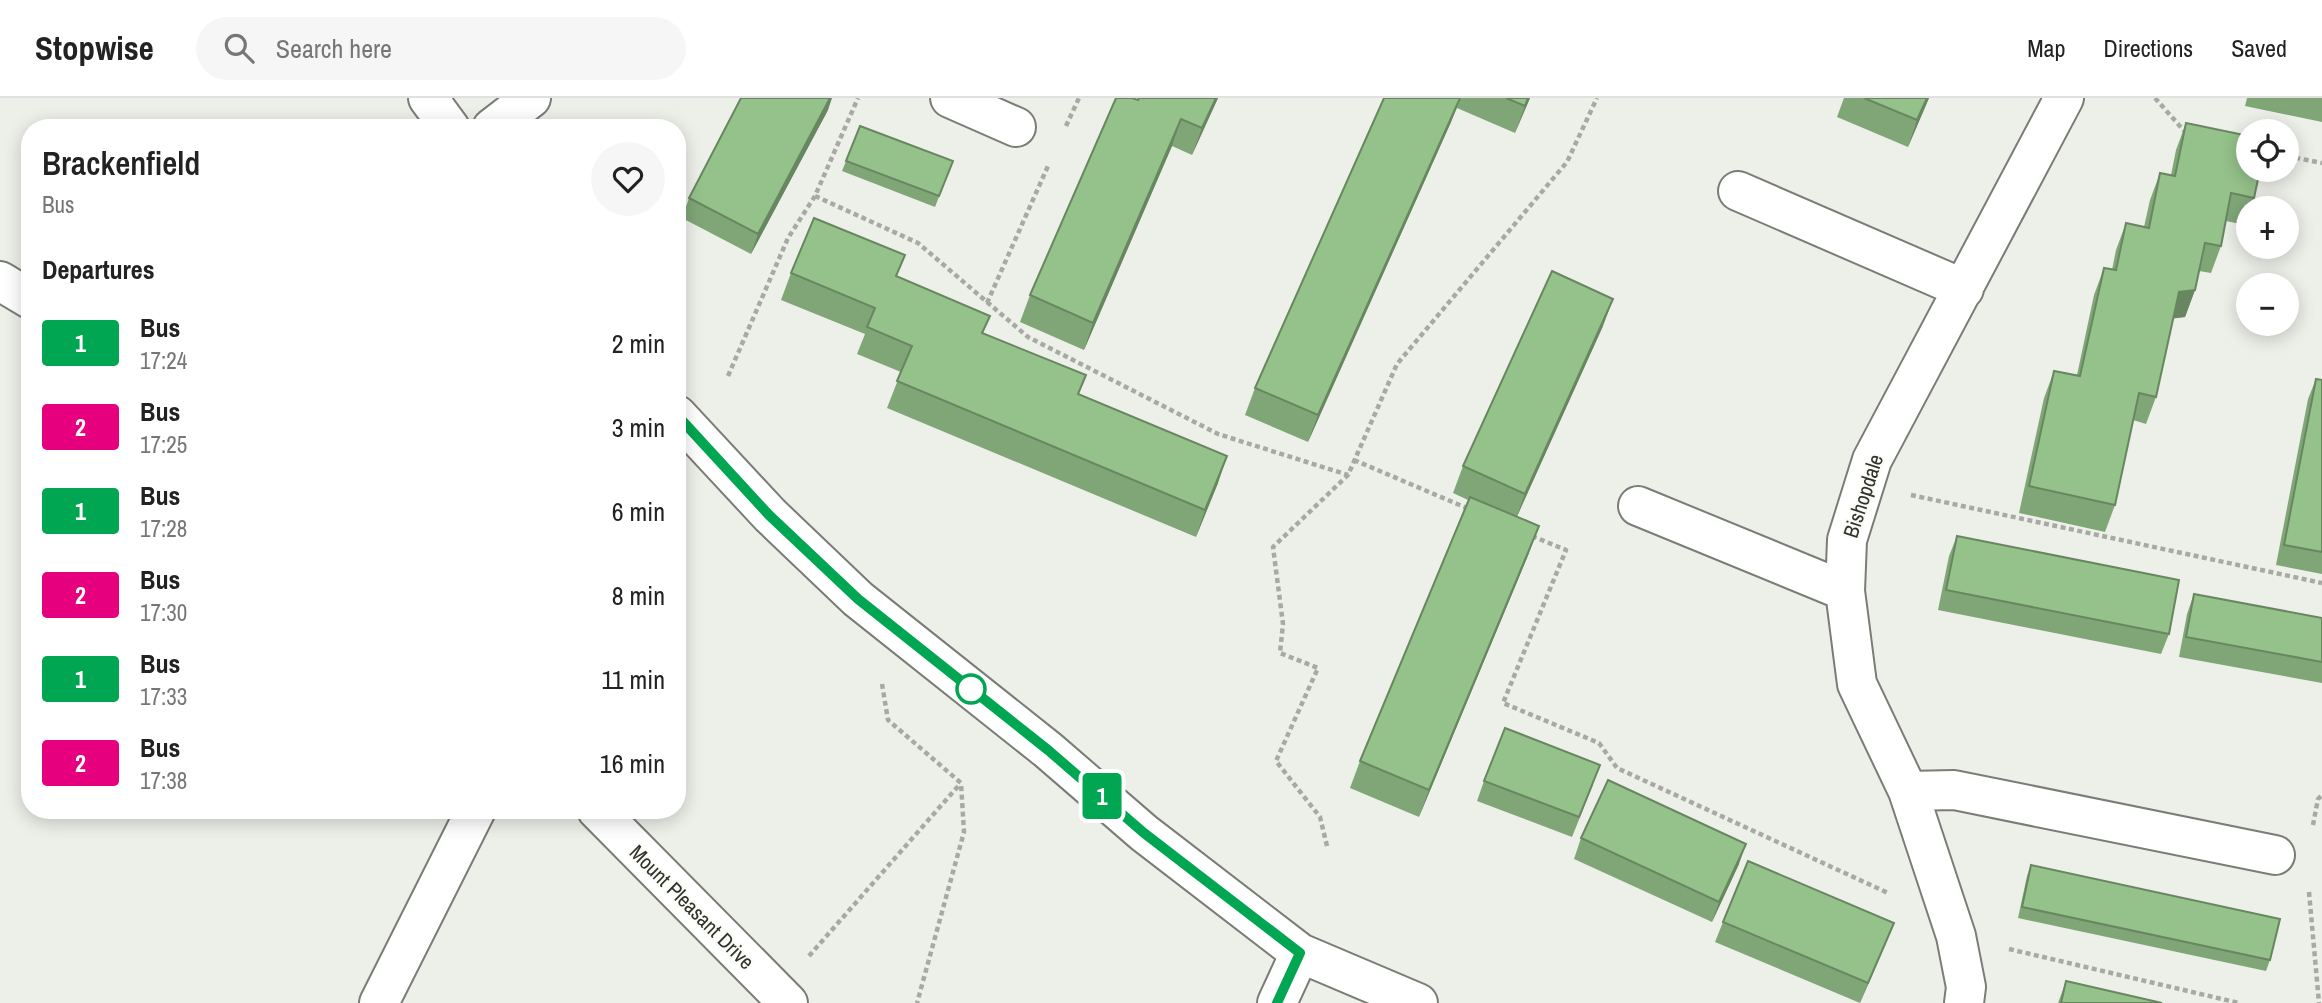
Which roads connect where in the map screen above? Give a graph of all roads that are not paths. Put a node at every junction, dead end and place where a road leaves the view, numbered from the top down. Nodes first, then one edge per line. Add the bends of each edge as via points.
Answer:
1 (428, 98) edge
2 (531, 98) edge
3 (950, 98) edge
4 (2064, 98) edge
5 (443, 119) edge
6 (504, 119) edge
7 (1016, 127) dead end
8 (1738, 191) dead end
9 (0, 281) edge
10 (1964, 289) junction
11 (21, 294) edge
12 (686, 425) edge
13 (1638, 506) dead end
14 (1844, 591) junction
15 (1908, 791) junction
16 (471, 819) edge
17 (606, 819) edge
18 (2275, 856) dead end
19 (1300, 953) junction
20 (783, 998) edge
21 (379, 1003) edge
22 (1277, 1003) edge
23 (1418, 1003) edge
24 (1964, 1003) edge

1 - 5 street
2 - 6 street
3 - 7 street
4 - 10 street, Bishopdale
8 - 10 street
9 - 11 street
10 - 14 street, Bishopdale via 1872,460 1847,540
12 - 19 street via 769,515 858,599 1144,833
13 - 14 street
14 - 15 street, Bishopdale via 1857,684
15 - 18 street via 1954,790
15 - 24 street, Bishopdale via 1956,936 1966,987
16 - 21 street
17 - 20 street, Mount Pleasant Drive
19 - 22 street
19 - 23 street

